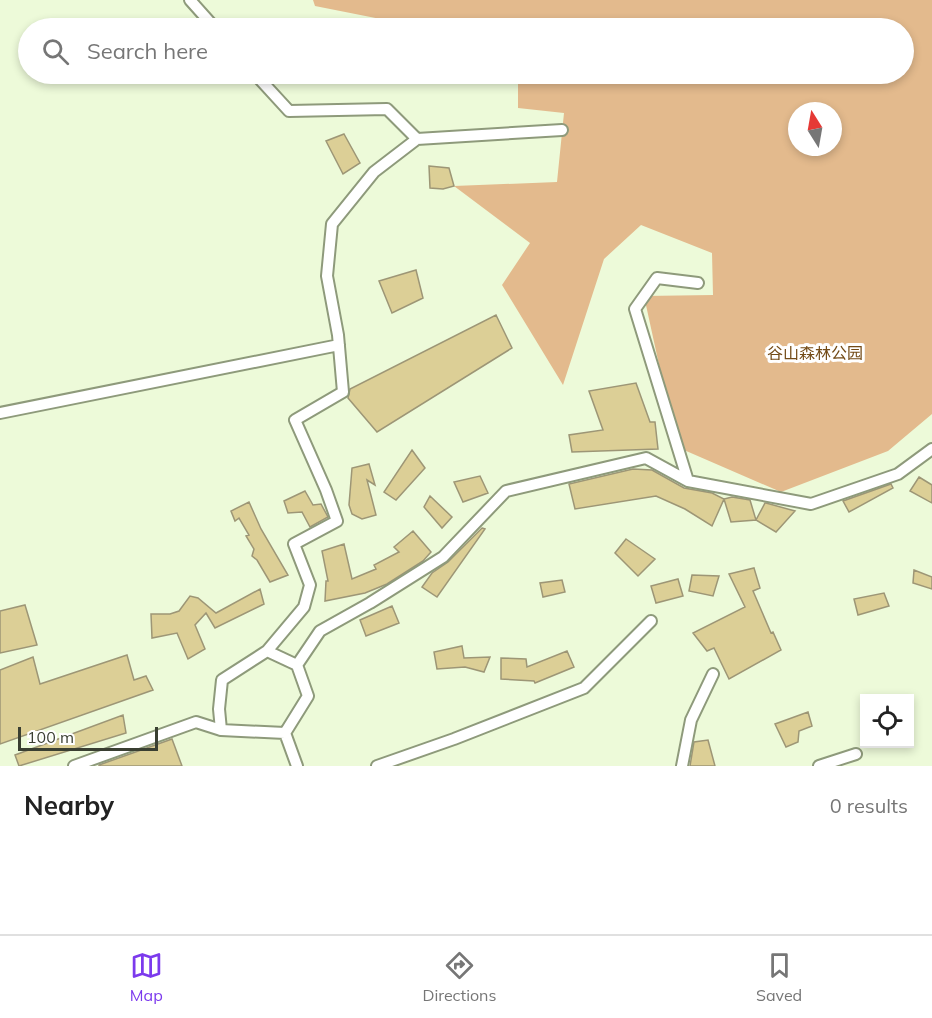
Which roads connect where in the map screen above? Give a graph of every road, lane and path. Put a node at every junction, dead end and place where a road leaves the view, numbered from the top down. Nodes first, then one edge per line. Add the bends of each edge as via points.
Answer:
1 (190, 0) edge
2 (206, 18) edge
3 (264, 84) edge
4 (562, 130) dead end
5 (417, 139) junction
6 (698, 283) dead end
7 (339, 345) junction
8 (0, 413) edge
9 (932, 448) edge
10 (688, 481) junction
11 (651, 621) dead end
12 (267, 651) junction
13 (297, 665) junction
14 (714, 674) dead end
15 (221, 730) junction
16 (285, 733) junction
17 (856, 754) dead end
18 (74, 766) edge
19 (297, 766) edge
20 (377, 766) edge
21 (682, 766) edge
22 (819, 766) edge

1 - 2 street
3 - 5 street via 289,111 387,109
4 - 5 street
5 - 7 street via 374,172 332,224 327,276
6 - 10 street via 657,278 635,309
7 - 8 street
7 - 12 street via 343,392 295,420 337,521 294,544 310,585 304,607
9 - 10 street via 898,474 811,504
10 - 13 street via 646,458 506,491 443,557 320,631
11 - 20 street via 584,688
12 - 13 street
12 - 15 street via 222,680
13 - 16 street via 308,696
14 - 21 street via 692,720
15 - 16 street
15 - 18 street via 196,722
16 - 19 street
17 - 22 street

